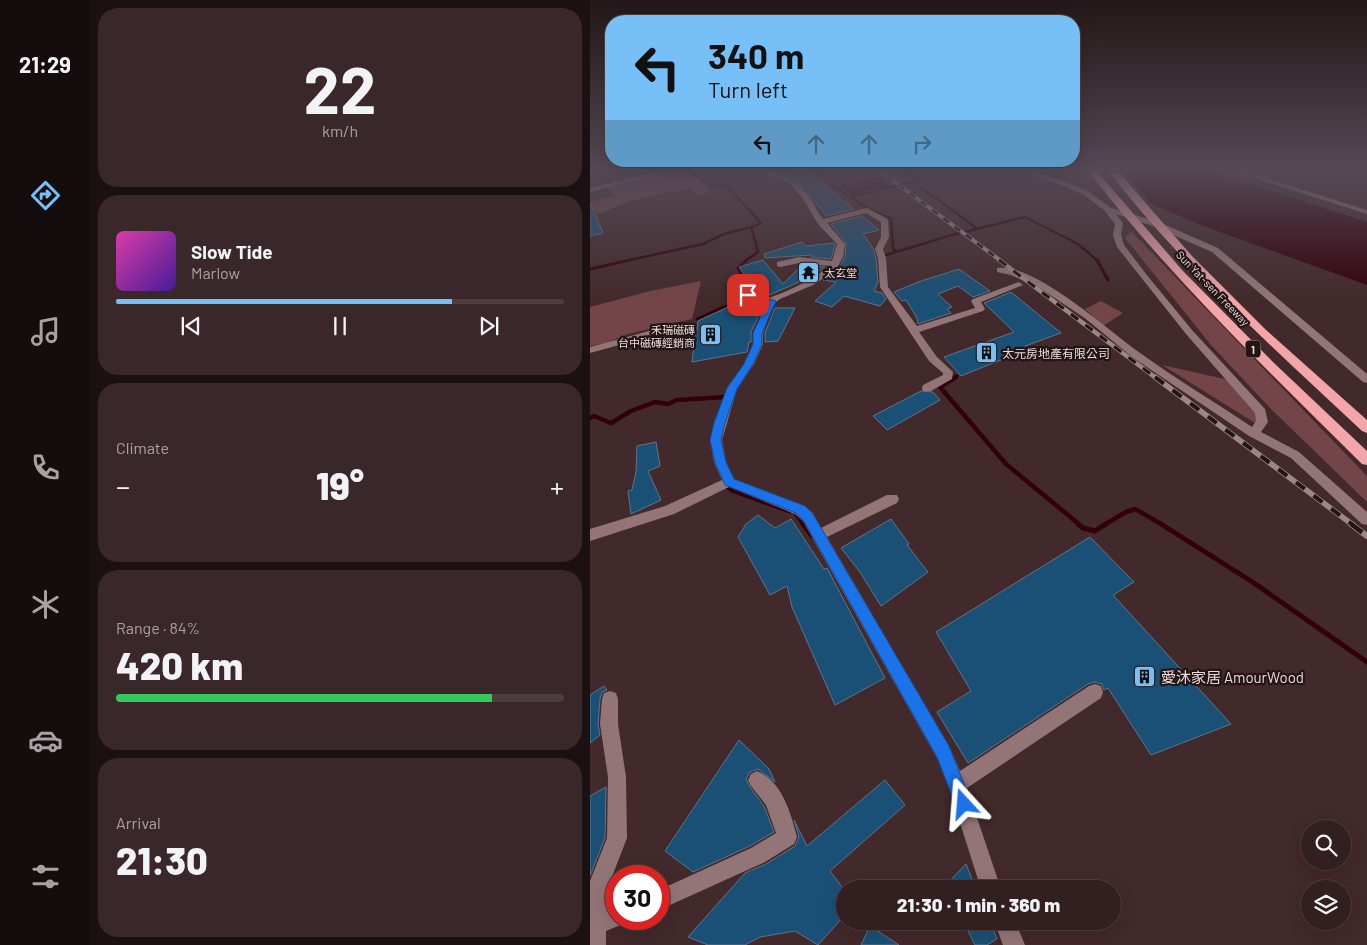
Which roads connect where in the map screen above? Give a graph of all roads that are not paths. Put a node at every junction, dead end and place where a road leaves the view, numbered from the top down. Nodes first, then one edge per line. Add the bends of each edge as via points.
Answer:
1 (815, 212) edge
2 (859, 212) edge
3 (871, 212) edge
4 (1110, 212) edge
5 (1116, 212) edge
6 (1127, 212) edge
7 (1150, 212) edge
8 (821, 222) junction
9 (780, 264) dead end
10 (835, 264) junction
11 (1000, 270) dead end
12 (1019, 285) dead end
13 (731, 296) dead end
14 (772, 301) junction
15 (671, 328) dead end
16 (913, 331) junction
17 (590, 350) edge
18 (1367, 380) edge
19 (927, 388) dead end
20 (1367, 428) edge
21 (1253, 433) junction
22 (1367, 460) edge
23 (730, 482) junction
24 (892, 500) dead end
25 (1367, 520) edge
26 (590, 535) edge
27 (819, 535) junction
28 (1094, 692) dead end
29 (610, 699) dead end
30 (758, 780) dead end
31 (957, 784) junction
32 (607, 865) edge
33 (605, 869) edge
34 (987, 880) edge
35 (670, 895) edge
36 (605, 913) edge
37 (605, 924) edge
38 (1008, 930) edge
39 (595, 945) edge
40 (1014, 945) edge

1 - 8 street
2 - 8 street
3 - 16 street via 884,219 886,224 886,237 880,244 884,287
4 - 21 street via 1119,223 1117,235 1120,245 1143,276 1261,412 1262,422
5 - 18 street via 1156,224 1215,250
6 - 22 highway, Sun Yat-sen Freeway / 1 via 1180,273
7 - 20 highway, Sun Yat-sen Freeway / 1 via 1188,258 1261,331
8 - 10 street via 841,244
9 - 10 street via 798,260
10 - 14 street via 826,274
11 - 21 street via 1043,286 1136,355
12 - 16 street via 976,301 980,308
13 - 14 street via 748,295
14 - 23 street via 749,364 732,388 716,440 720,462
15 - 17 street
16 - 19 street via 933,359 948,372 948,377
21 - 25 street via 1295,455
23 - 26 street via 669,510
23 - 27 street via 800,510
24 - 27 street
27 - 31 street via 943,752
28 - 31 street
29 - 32 street via 609,724 617,777 617,838
30 - 35 street via 768,789 783,818 787,837 758,856
31 - 34 street
33 - 36 street via 598,887
37 - 39 street
38 - 40 street

